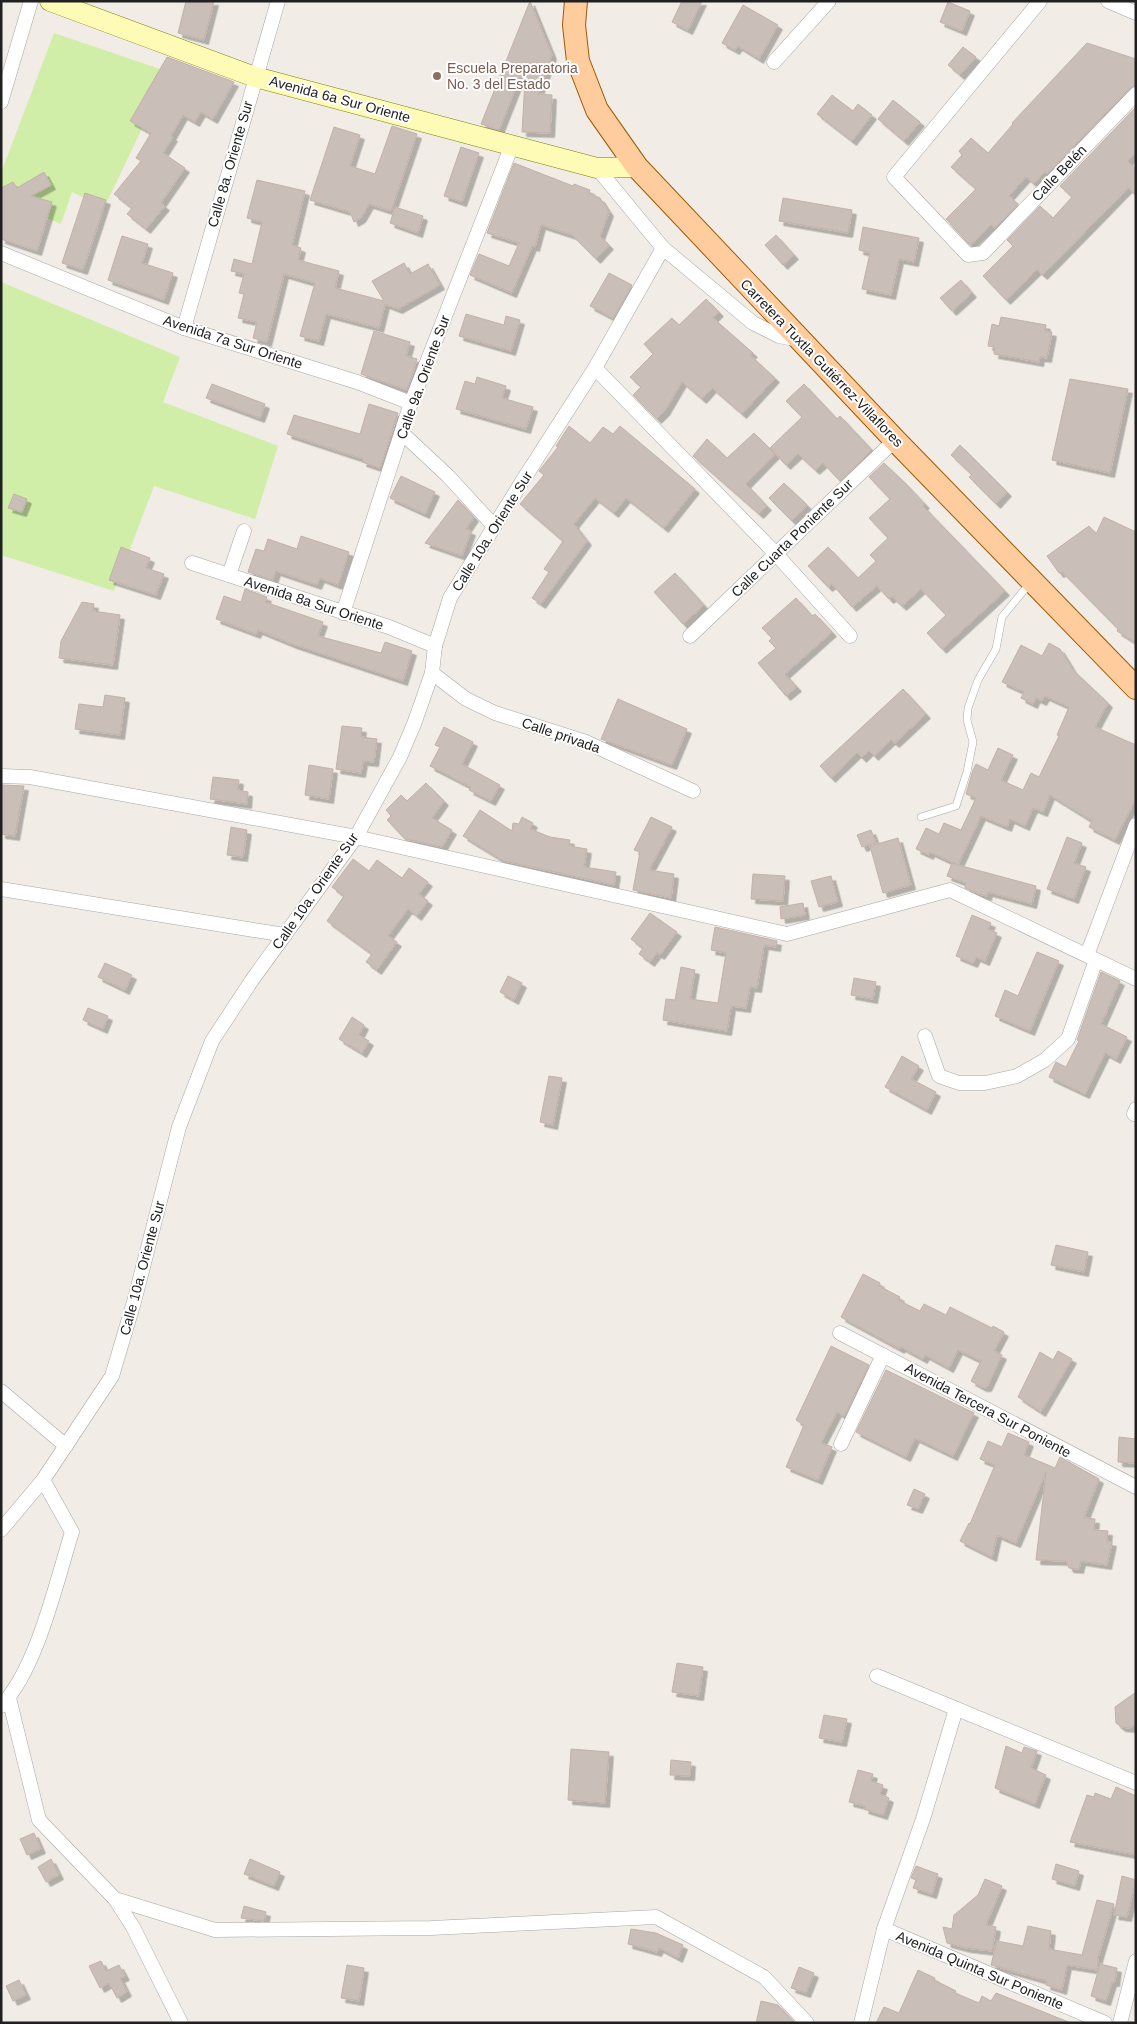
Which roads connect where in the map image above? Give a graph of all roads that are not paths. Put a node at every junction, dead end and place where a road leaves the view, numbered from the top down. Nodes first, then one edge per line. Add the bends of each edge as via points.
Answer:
1 (31, 1) edge
2 (50, 1) edge
3 (278, 1) edge
4 (576, 1) edge
5 (829, 1) edge
6 (1040, 1) edge
7 (1108, 1) edge
8 (1136, 12) edge
9 (774, 62) dead end
10 (255, 77) junction
11 (1136, 94) edge
12 (1, 102) edge
13 (512, 145) junction
14 (637, 167) junction
15 (597, 168) junction
16 (663, 248) junction
17 (1, 253) edge
18 (184, 328) junction
19 (801, 340) junction
20 (595, 368) junction
21 (411, 403) junction
22 (402, 432) junction
23 (895, 440) junction
24 (494, 526) junction
25 (244, 531) dead end
26 (776, 554) junction
27 (192, 563) dead end
28 (229, 575) junction
29 (1032, 580) junction
30 (343, 612) junction
31 (690, 636) dead end
32 (850, 636) dead end
33 (435, 646) junction
34 (432, 673) junction
35 (1136, 688) edge
36 (1, 776) edge
37 (693, 791) dead end
38 (921, 817) dead end
39 (1136, 824) edge
40 (356, 837) junction
41 (1, 889) edge
42 (285, 935) junction
43 (1091, 957) junction
44 (1136, 979) edge
45 (925, 1036) dead end
46 (840, 1333) dead end
47 (883, 1355) junction
48 (1, 1390) edge
49 (841, 1444) dead end
50 (66, 1446) junction
51 (43, 1480) junction
52 (1136, 1487) edge
53 (1, 1530) edge
54 (877, 1676) dead end
55 (5, 1702) edge
56 (956, 1709) junction
57 (1136, 1783) edge
58 (115, 1899) junction
59 (884, 1929) junction
60 (1136, 1961) edge
61 (181, 2023) edge
62 (807, 2023) edge
63 (861, 2023) edge
64 (1105, 2023) edge
65 (1120, 2023) edge

1 - 12 street
2 - 10 street, Avenida 6a Sur Oriente
3 - 10 street, Calle 8a. Oriente Sur
4 - 14 main road, Carretera Tuxtla Gutiérrez-Villaflores via 574,26 578,61 596,110
5 - 9 street
6 - 11 street, Calle Belén via 894,177 968,255 983,253
7 - 8 street
10 - 13 street, Avenida 6a Sur Oriente
10 - 18 street, Calle 8a. Oriente Sur
13 - 15 street, Avenida 6a Sur Oriente
13 - 21 street, Calle 9a. Oriente Sur
14 - 15 street, Avenida 6a Sur Oriente
14 - 19 main road, Carretera Tuxtla Gutiérrez-Villaflores
15 - 16 street
16 - 19 street via 753,323 779,336
16 - 20 street, Calle 10a. Oriente Sur
17 - 18 street, Avenida 7a Sur Oriente
18 - 21 street, Avenida 7a Sur Oriente via 357,382
19 - 23 main road, Carretera Tuxtla Gutiérrez-Villaflores
20 - 24 street, Calle 10a. Oriente Sur
20 - 26 street
21 - 22 street, Calle 9a. Oriente Sur
22 - 24 street
22 - 30 street, Calle 9a. Oriente Sur
23 - 26 street, Calle Cuarta Poniente Sur
23 - 29 main road, Carretera Tuxtla Gutiérrez-Villaflores
24 - 33 street, Calle 10a. Oriente Sur via 450,598
25 - 28 street
26 - 31 street, Calle Cuarta Poniente Sur
26 - 32 street
27 - 28 street, Avenida 8a Sur Oriente
28 - 30 street, Avenida 8a Sur Oriente
29 - 35 main road, Carretera Tuxtla Gutiérrez-Villaflores
29 - 38 lane via 1002,617 996,649 978,680 968,708 967,720 973,742 968,772 956,806
30 - 33 street, Avenida 8a Sur Oriente
33 - 34 street, Calle 10a. Oriente Sur
34 - 37 street, Calle privada via 466,699 496,713 586,742
34 - 40 street, Calle 10a. Oriente Sur via 400,757
36 - 40 street via 30,777
39 - 43 street
40 - 42 street, Calle 10a. Oriente Sur
40 - 43 street via 787,934 950,890
41 - 42 street
42 - 50 street, Calle 10a. Oriente Sur via 212,1041 178,1127 112,1376
43 - 44 street
43 - 45 street via 1068,1039 1045,1060 1017,1076 985,1083 959,1083 939,1076
46 - 47 street, Avenida Tercera Sur Poniente
47 - 49 street
47 - 52 street, Avenida Tercera Sur Poniente
48 - 50 street
50 - 51 street, Calle 10a. Oriente Sur
51 - 53 street, Calle 10a. Oriente Sur
51 - 55 street via 72,1532 29,1666
54 - 56 street
55 - 58 street via 39,1820
56 - 57 street
56 - 59 street via 923,1819
58 - 61 street
58 - 62 street via 215,1930 431,1928 656,1917 764,1977
59 - 63 street
59 - 64 street, Avenida Quinta Sur Poniente
60 - 65 street

